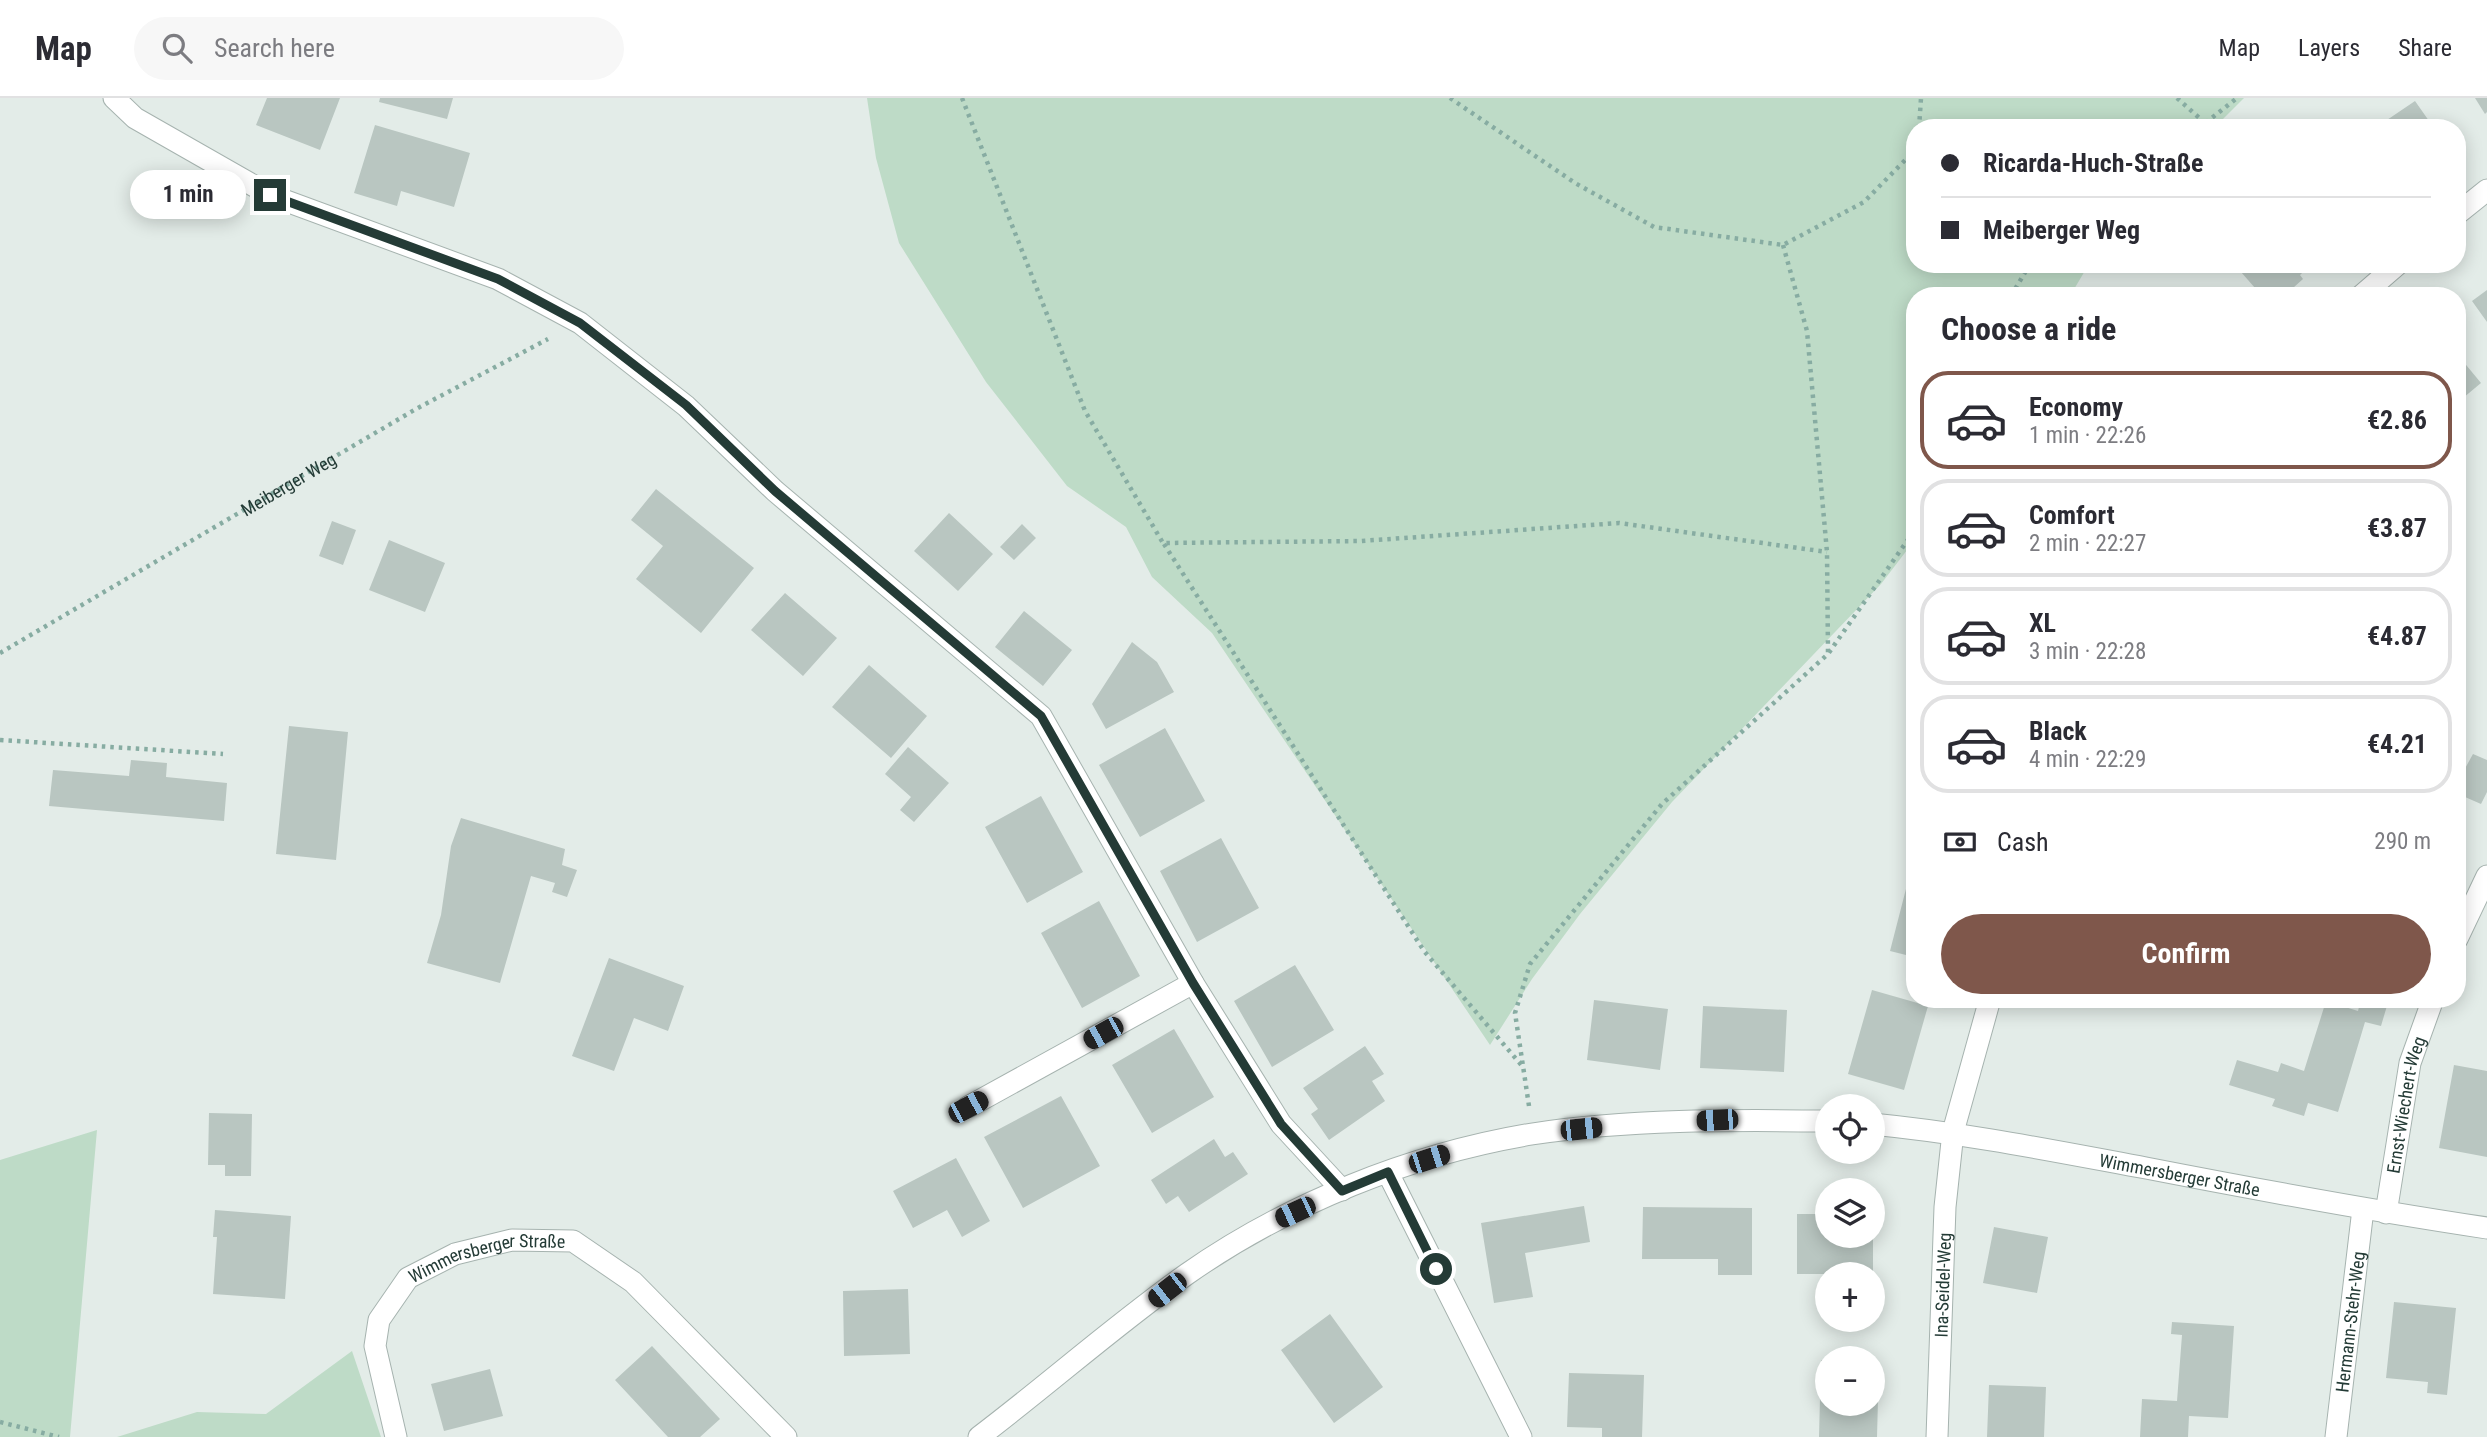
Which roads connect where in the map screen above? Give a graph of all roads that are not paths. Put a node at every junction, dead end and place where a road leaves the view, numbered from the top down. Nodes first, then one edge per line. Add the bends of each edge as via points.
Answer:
1 (114, 98) edge
2 (2487, 190) edge
3 (2466, 207) edge
4 (2388, 273) edge
5 (2371, 287) edge
6 (2487, 876) edge
7 (2466, 920) edge
8 (1193, 983) junction
9 (1987, 1008) edge
10 (2430, 1008) edge
11 (968, 1107) dead end
12 (1815, 1121) edge
13 (1885, 1125) edge
14 (1953, 1132) junction
15 (1388, 1172) junction
16 (1342, 1191) junction
17 (2363, 1209) junction
18 (2386, 1213) junction
19 (2487, 1228) edge
20 (396, 1437) edge
21 (786, 1437) edge
22 (979, 1437) edge
23 (1521, 1437) edge
24 (1937, 1437) edge
25 (2336, 1437) edge

1 - 8 street via 135,118 270,195 498,279 580,323 686,405 775,491 1041,716
2 - 3 street
4 - 5 street
6 - 7 street
8 - 11 street
8 - 16 street via 1281,1124
9 - 14 street, Ina-Seidel-Weg
10 - 18 street, Ernst-Wiechert-Weg via 2410,1063
12 - 15 street via 1717,1120 1533,1134 1450,1152
13 - 14 street, Wimmersberger Straße
14 - 17 street, Wimmersberger Straße
14 - 24 street, Ina-Seidel-Weg via 1945,1207
15 - 16 street
15 - 23 street
16 - 22 street via 1272,1223 1187,1274
17 - 18 street, Wimmersberger Straße
17 - 25 street, Hermann-Stehr-Weg
18 - 19 street, Wimmersberger Straße
20 - 21 street, Wimmersberger Straße via 375,1346 379,1320 408,1278 455,1254 512,1240 573,1241 633,1282

